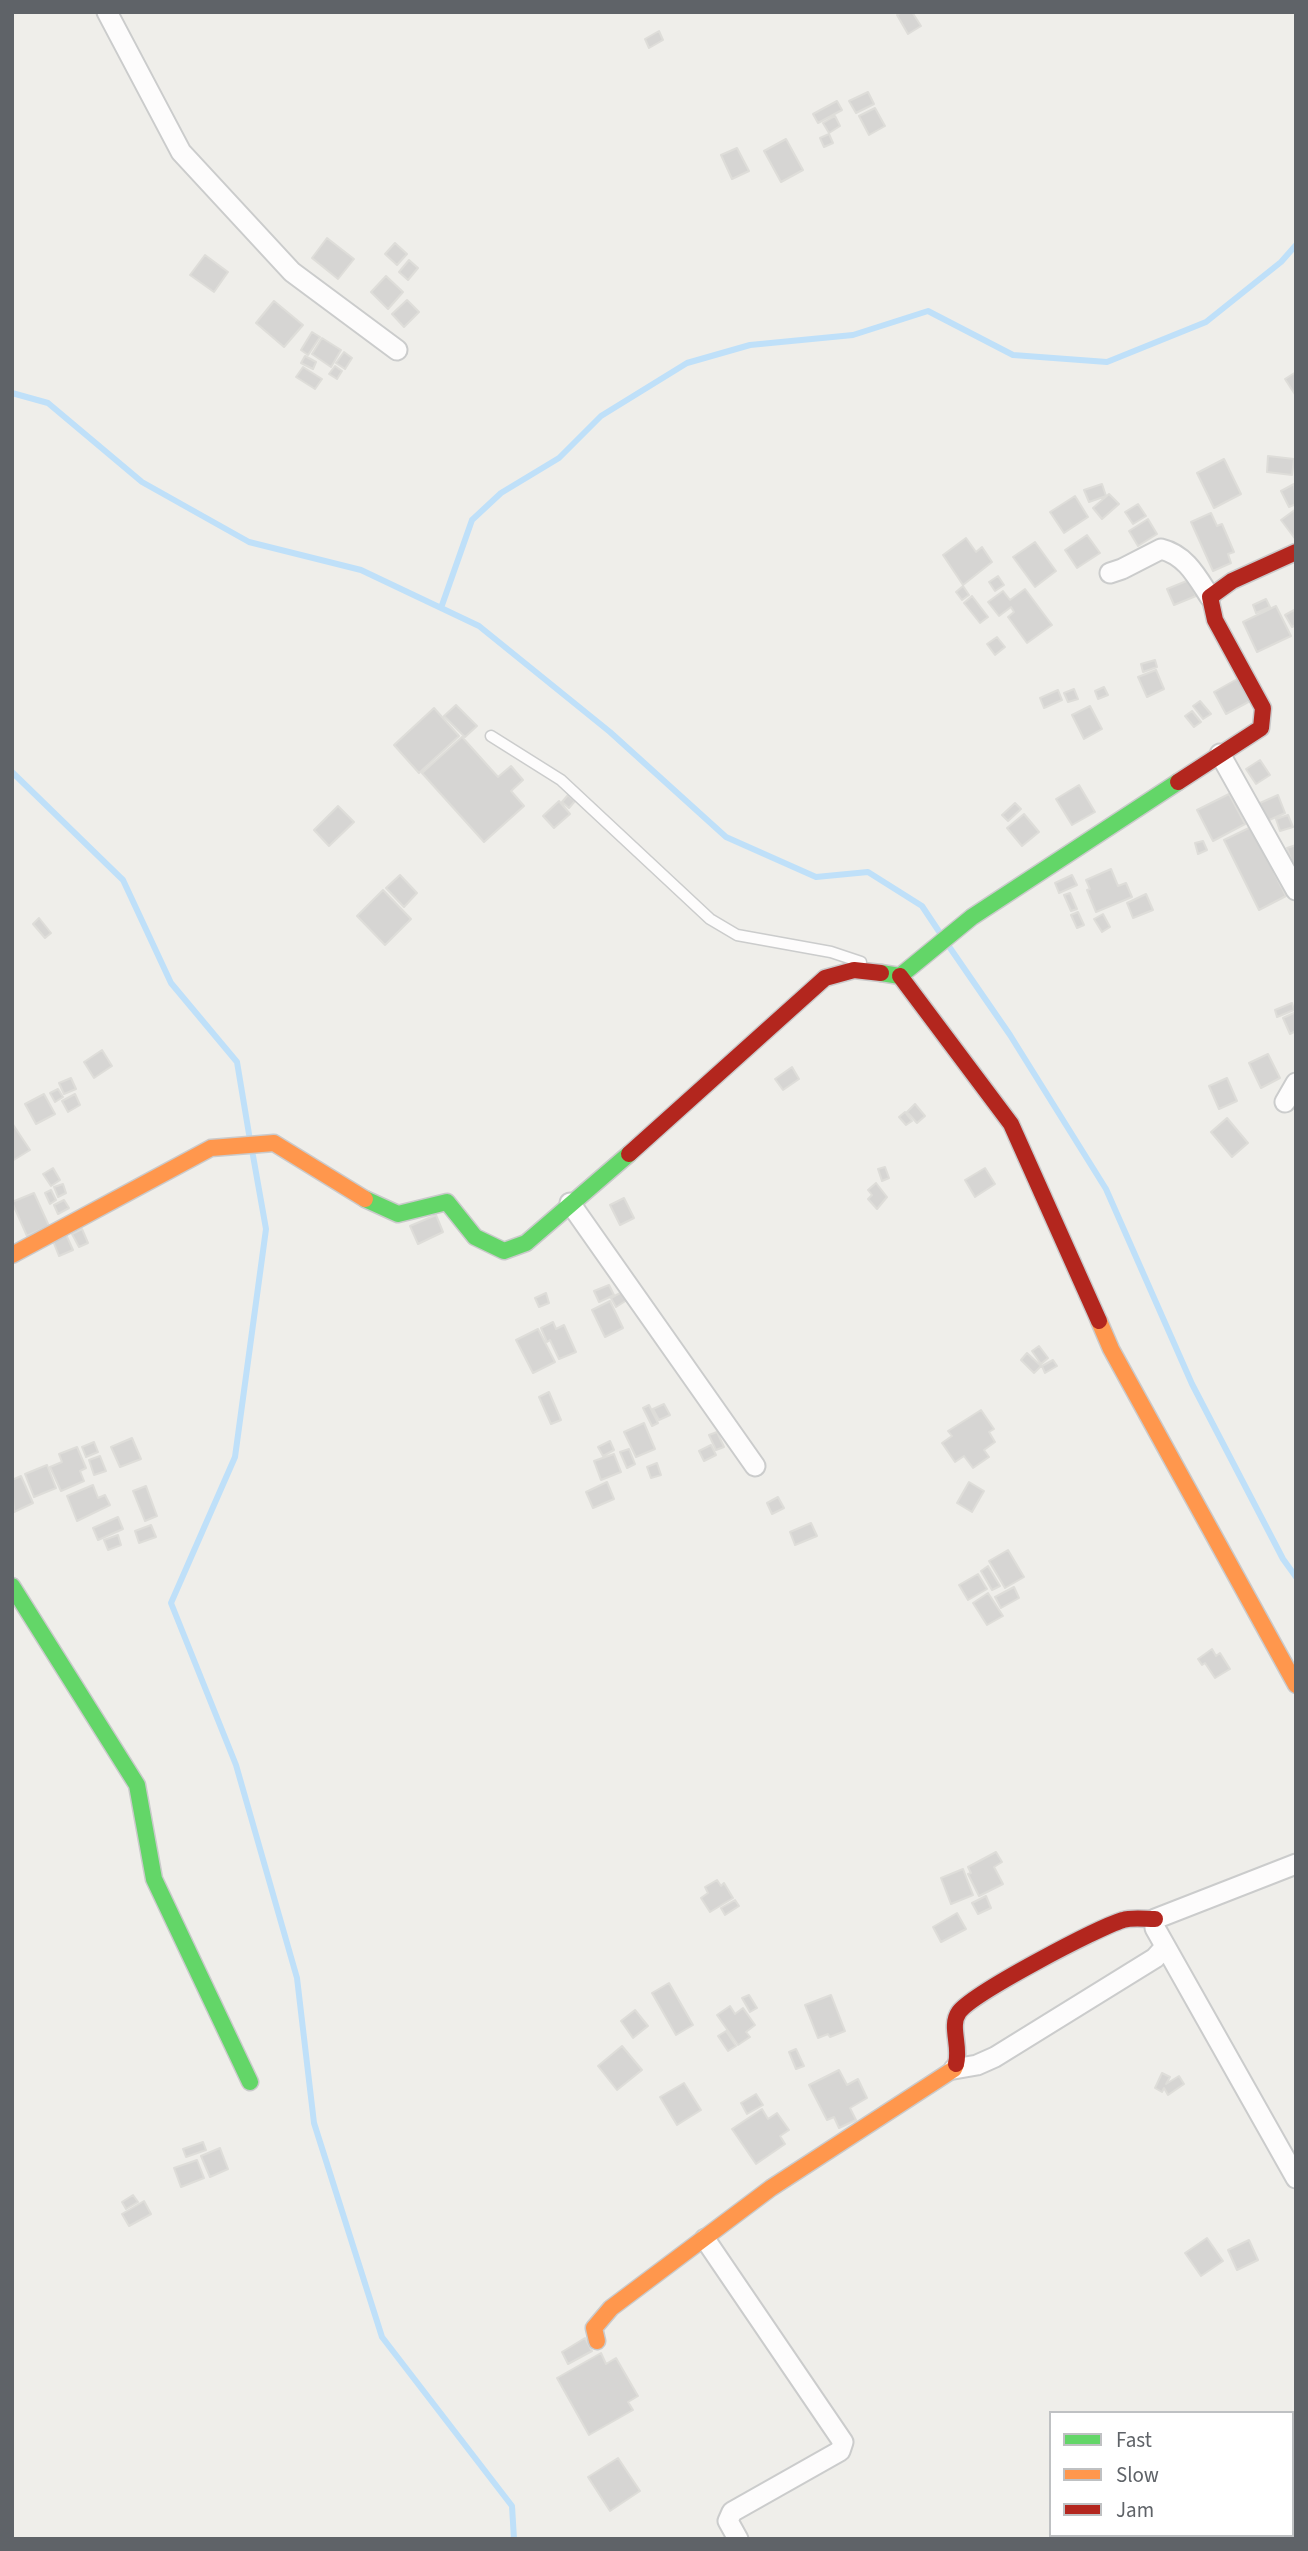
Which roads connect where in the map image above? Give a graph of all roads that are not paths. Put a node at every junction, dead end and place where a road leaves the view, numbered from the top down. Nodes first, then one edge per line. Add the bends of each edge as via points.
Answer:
1 (107, 12) edge
2 (397, 350) dead end
3 (1296, 552) edge
4 (1110, 573) dead end
5 (1210, 597) junction
6 (491, 736) dead end
7 (1220, 754) junction
8 (1296, 890) edge
9 (868, 971) junction
10 (900, 976) junction
11 (1296, 1083) edge
12 (1284, 1102) dead end
13 (570, 1203) junction
14 (12, 1255) edge
15 (755, 1466) dead end
16 (12, 1586) edge
17 (1296, 1685) edge
18 (1296, 1864) edge
19 (1156, 1919) junction
20 (1165, 1947) junction
21 (954, 2069) junction
22 (250, 2082) dead end
23 (1296, 2178) edge
24 (705, 2239) junction
25 (597, 2341) dead end
26 (738, 2539) edge

1 - 2 street via 181,152 292,272
3 - 5 street via 1232,581
4 - 5 street via 1161,549 1176,552
5 - 7 street via 1215,620 1263,708 1261,728
6 - 9 lane via 561,780 710,919 737,935 831,951 861,962
7 - 8 street
7 - 10 street via 972,917
9 - 10 street
9 - 13 street via 845,970 825,978
10 - 17 street via 1011,1124 1111,1349
11 - 12 street
13 - 14 street via 526,1242 504,1251 475,1237 447,1202 398,1214 373,1204 274,1143 211,1148
13 - 15 street
16 - 22 street via 137,1785 154,1879
18 - 19 street
19 - 20 street via 1155,1928
19 - 21 street via 1125,1919 1089,1934 976,1997 958,2013 954,2029 959,2053
20 - 21 street via 1155,1958 995,2057
20 - 23 street
21 - 24 street via 771,2188
24 - 25 street via 611,2308 594,2328
24 - 26 street via 843,2442 840,2451 732,2512 728,2521

